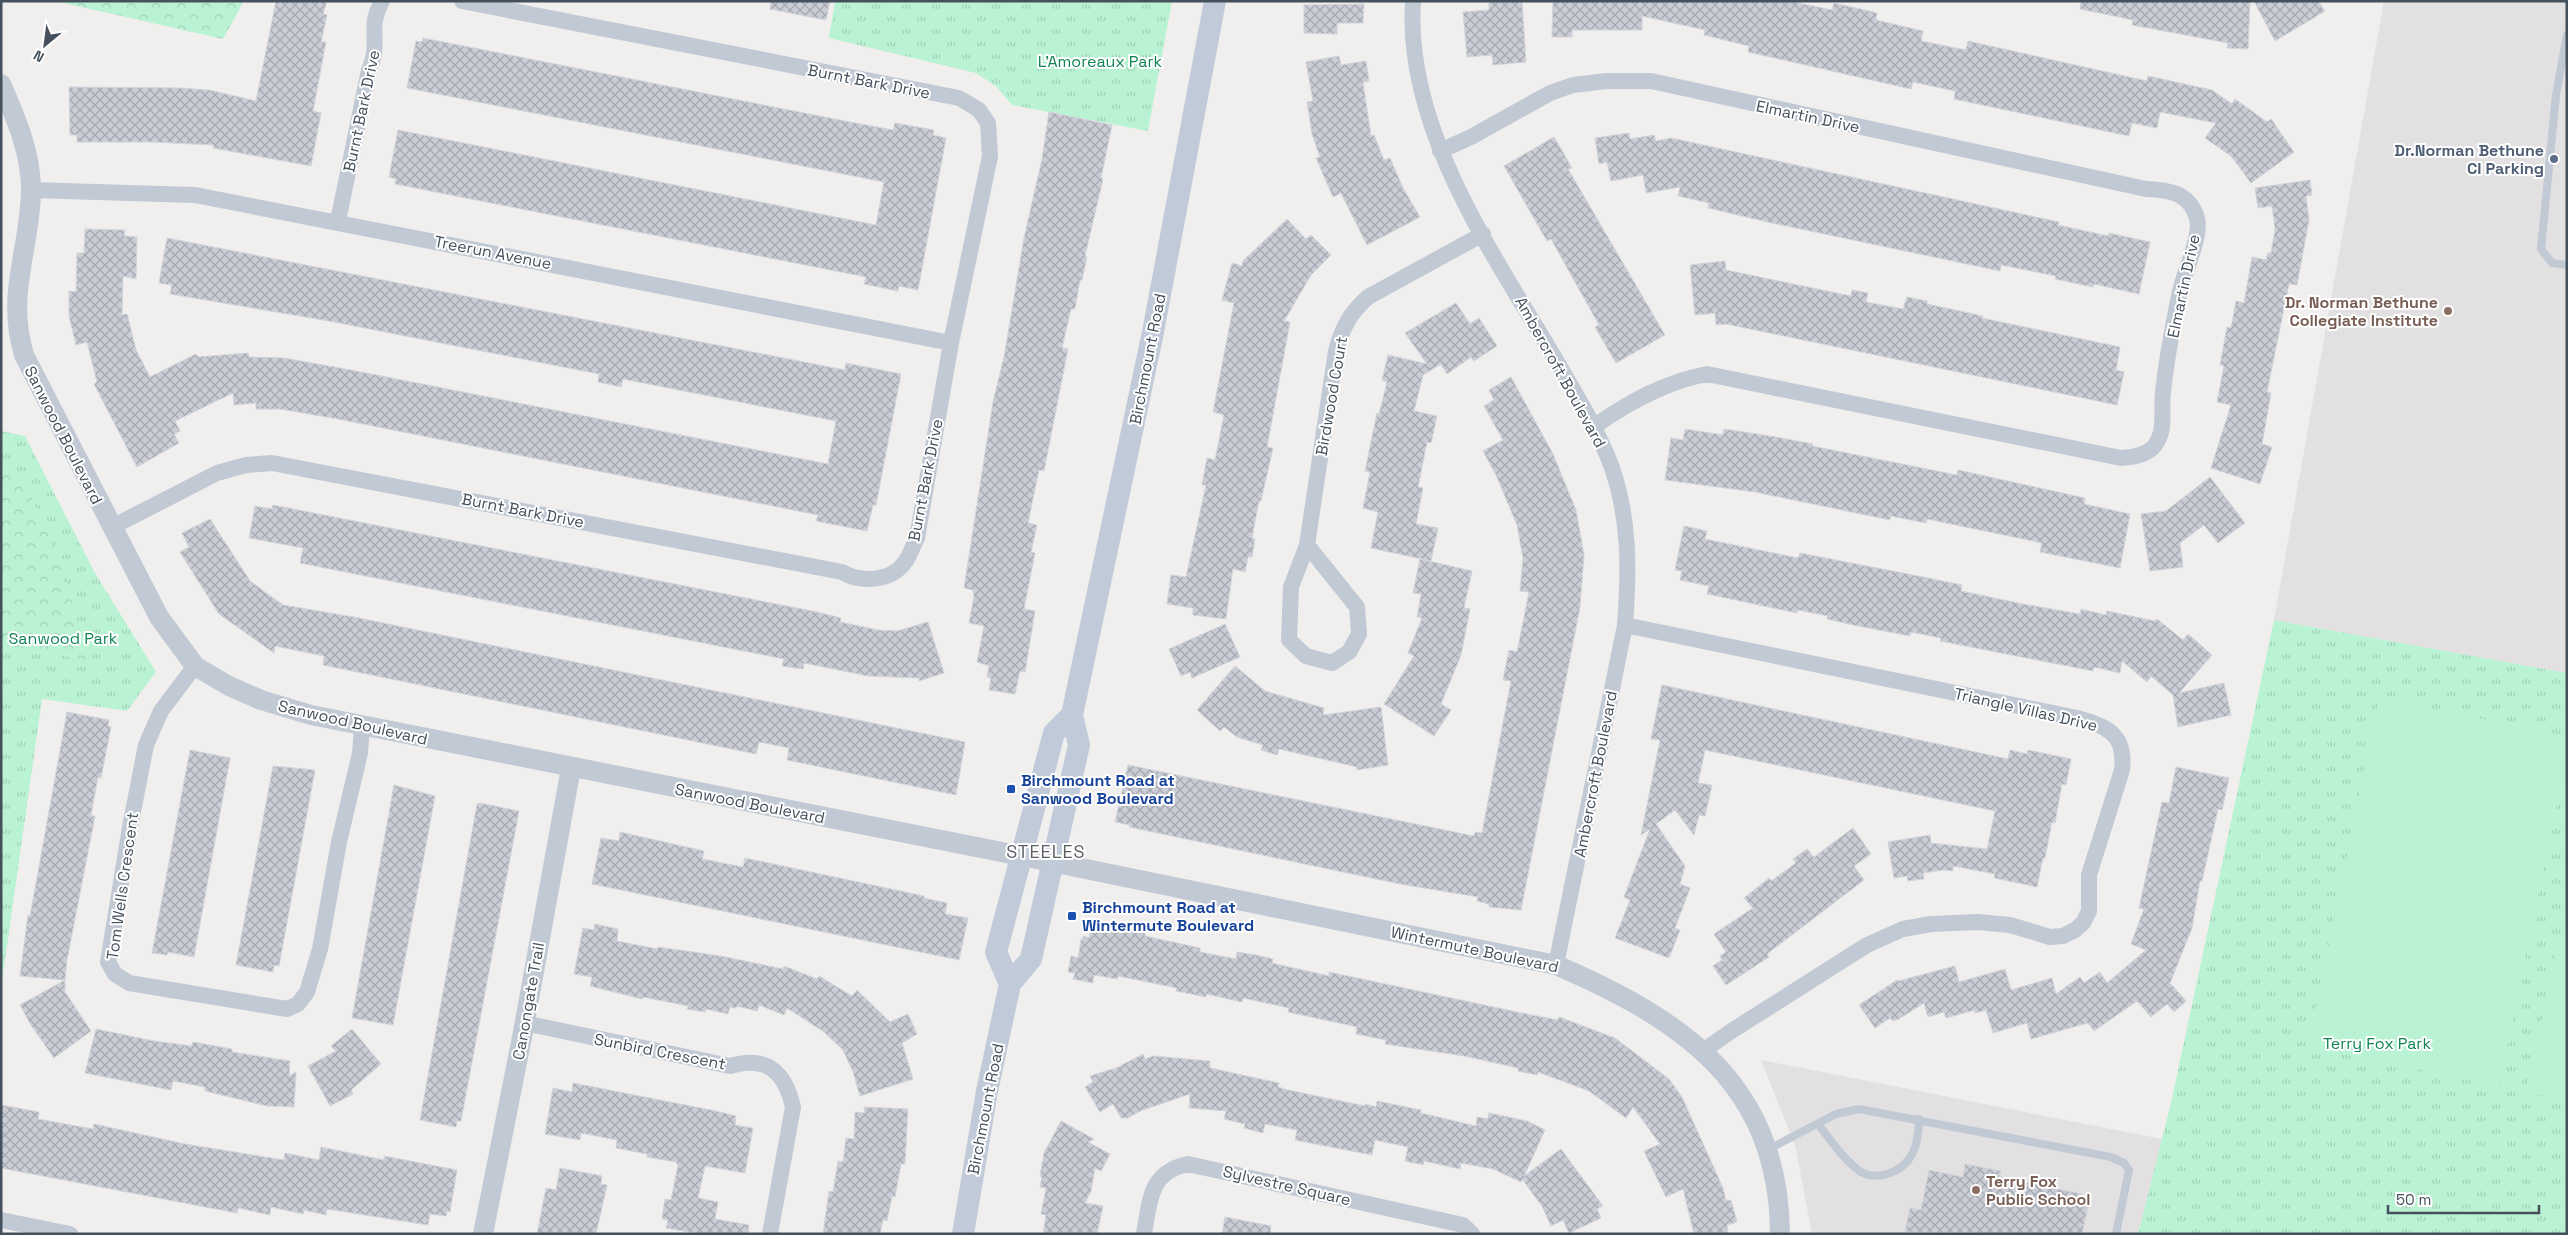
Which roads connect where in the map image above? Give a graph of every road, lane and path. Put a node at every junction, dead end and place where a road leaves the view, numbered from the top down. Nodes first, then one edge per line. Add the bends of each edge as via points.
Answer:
1 (382, 1) edge
2 (462, 1) edge
3 (1215, 1) edge
4 (1413, 1) edge
5 (2567, 35) edge
6 (1, 84) edge
7 (1440, 151) junction
8 (31, 190) junction
9 (338, 221) junction
10 (1483, 234) junction
11 (2567, 265) edge
12 (951, 343) junction
13 (1595, 426) junction
14 (112, 527) junction
15 (1307, 545) junction
16 (1625, 625) junction
17 (195, 666) junction
18 (1072, 715) junction
19 (362, 726) junction
20 (571, 768) junction
21 (1022, 856) junction
22 (1055, 862) junction
23 (1556, 965) junction
24 (1010, 984) junction
25 (524, 1024) junction
26 (1704, 1050) junction
27 (1919, 1119) junction
28 (1818, 1125) junction
29 (1768, 1150) junction
30 (1, 1220) edge
31 (70, 1234) edge
32 (483, 1234) edge
33 (770, 1234) edge
34 (963, 1234) edge
35 (1144, 1234) edge
36 (1472, 1234) edge
37 (1780, 1234) edge
38 (2116, 1234) edge

1 - 9 street, Burnt Bark Drive via 375,13 376,50
2 - 12 street, Burnt Bark Drive via 959,98 973,105 988,123 990,156
3 - 18 main road, Birchmount Road via 1153,332
4 - 7 street, Ambercroft Boulevard via 1411,27 1419,84
5 - 11 lane via 2556,96 2541,249 2552,263
6 - 8 street, Sanwood Boulevard via 24,142
7 - 10 street, Ambercroft Boulevard
7 - 13 street, Elmartin Drive via 1550,93 1573,85 1607,81 1651,82 2146,189 2169,190 2186,198 2197,219 2167,364 2160,438 2151,450 2137,457 2121,458 1706,374 1677,380 1619,409
8 - 9 street, Treerun Avenue via 195,195
8 - 14 street, Sanwood Boulevard via 16,295 19,339 30,370
9 - 12 street, Treerun Avenue
10 - 13 street, Ambercroft Boulevard
10 - 15 street, Birdwood Court via 1368,297 1353,311 1342,329
12 - 14 street, Burnt Bark Drive via 917,538 905,562 894,572 877,579 862,579 842,572 272,463 246,464 217,473
13 - 16 street, Ambercroft Boulevard via 1612,469 1627,534 1629,573
14 - 17 street, Sanwood Boulevard via 159,617
15 - 15 street, Birdwood Court via 1291,587 1289,640 1306,656 1332,663 1348,652 1359,634 1357,607
16 - 23 street, Ambercroft Boulevard
16 - 26 street, Triangle Villas Drive via 2099,723 2114,734 2124,754 2122,770 2089,875 2089,911 2075,930 2063,936 2050,937 2010,925 1978,922 1903,929 1867,945
17 - 19 street, Sanwood Boulevard via 262,700
17 - 19 street, Tom Wells Crescent via 161,712 146,745 108,962 115,974 129,983 287,1010 298,1004 307,992 320,949 339,842 360,752
18 - 21 main road via 1054,733
18 - 22 main road, Birchmount Road via 1079,745
19 - 20 street, Sanwood Boulevard
20 - 21 street, Sanwood Boulevard
20 - 25 street, Canongate Trail
21 - 22 street, Sanwood Boulevard
21 - 24 main road via 996,952
22 - 23 street, Wintermute Boulevard
22 - 24 main road, Birchmount Road via 1031,959
23 - 26 street, Wintermute Boulevard via 1645,1008
24 - 34 main road, Birchmount Road via 987,1091
25 - 32 street, Canongate Trail
25 - 33 street, Sunbird Crescent via 730,1066 753,1062 782,1077 793,1108
26 - 29 street, Wintermute Boulevard via 1745,1103
27 - 28 lane via 1855,1109
27 - 28 lane via 1919,1136 1913,1156 1900,1170 1879,1176 1862,1173
27 - 38 lane via 2111,1157 2124,1163 2129,1173
28 - 29 lane
29 - 37 street, Wintermute Boulevard via 1776,1185
30 - 31 street
35 - 36 street, Sylvestre Square via 1155,1184 1169,1170 1188,1164 1463,1225

